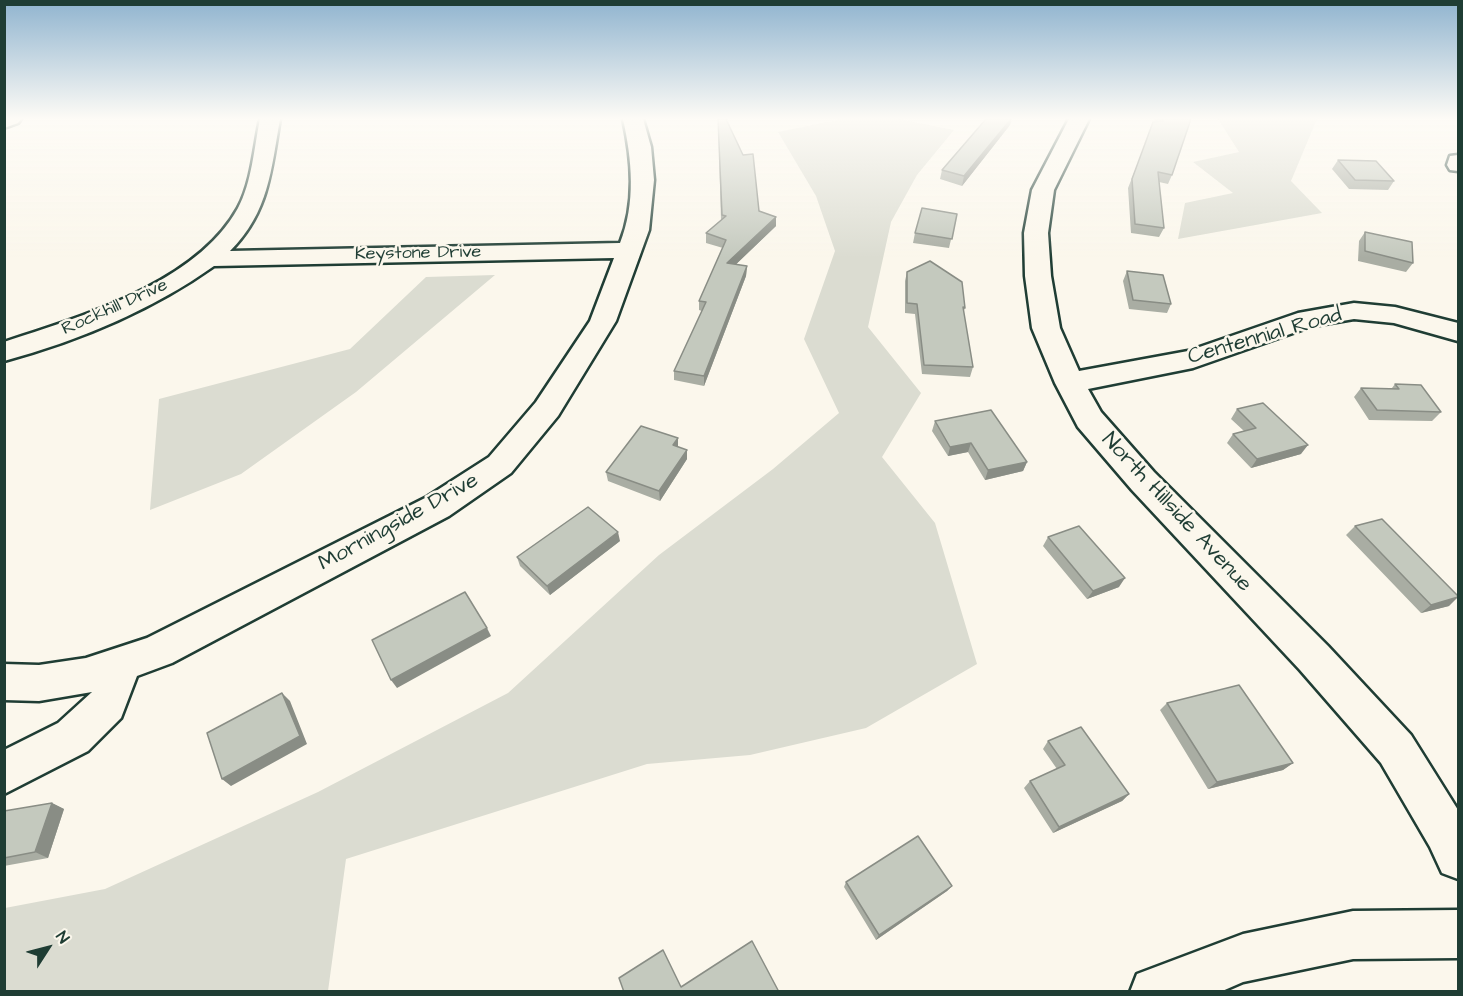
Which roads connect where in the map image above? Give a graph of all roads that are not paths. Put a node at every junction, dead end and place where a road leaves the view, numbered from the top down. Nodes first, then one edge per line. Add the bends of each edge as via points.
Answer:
1 (260, 165) edge
2 (642, 165) edge
3 (1055, 165) edge
4 (630, 250) junction
5 (207, 259) junction
6 (1458, 332) edge
7 (4, 352) edge
8 (1070, 383) junction
9 (121, 665) junction
10 (4, 682) edge
11 (4, 773) edge
12 (1458, 857) edge
13 (1458, 934) edge
14 (1155, 992) edge

1 - 5 street, Rockhill Drive via 251,206 237,229
2 - 4 street, Morningside Drive via 637,230
3 - 8 street, North Hillside Avenue via 1043,190 1036,233 1038,276 1046,328
4 - 5 street, Keystone Drive
4 - 9 street, Morningside Drive via 603,321 547,409 500,465 437,507 158,651
5 - 7 street, Rockhill Drive via 135,303
6 - 8 street, Centennial Road via 1395,315 1354,311 1308,319 1193,359
8 - 12 street, North Hillside Avenue via 1089,419 1143,481 1396,749
9 - 10 street, Morningside Drive via 86,676 39,683
9 - 11 street via 107,705 73,737
13 - 14 street via 1353,935 1243,958

